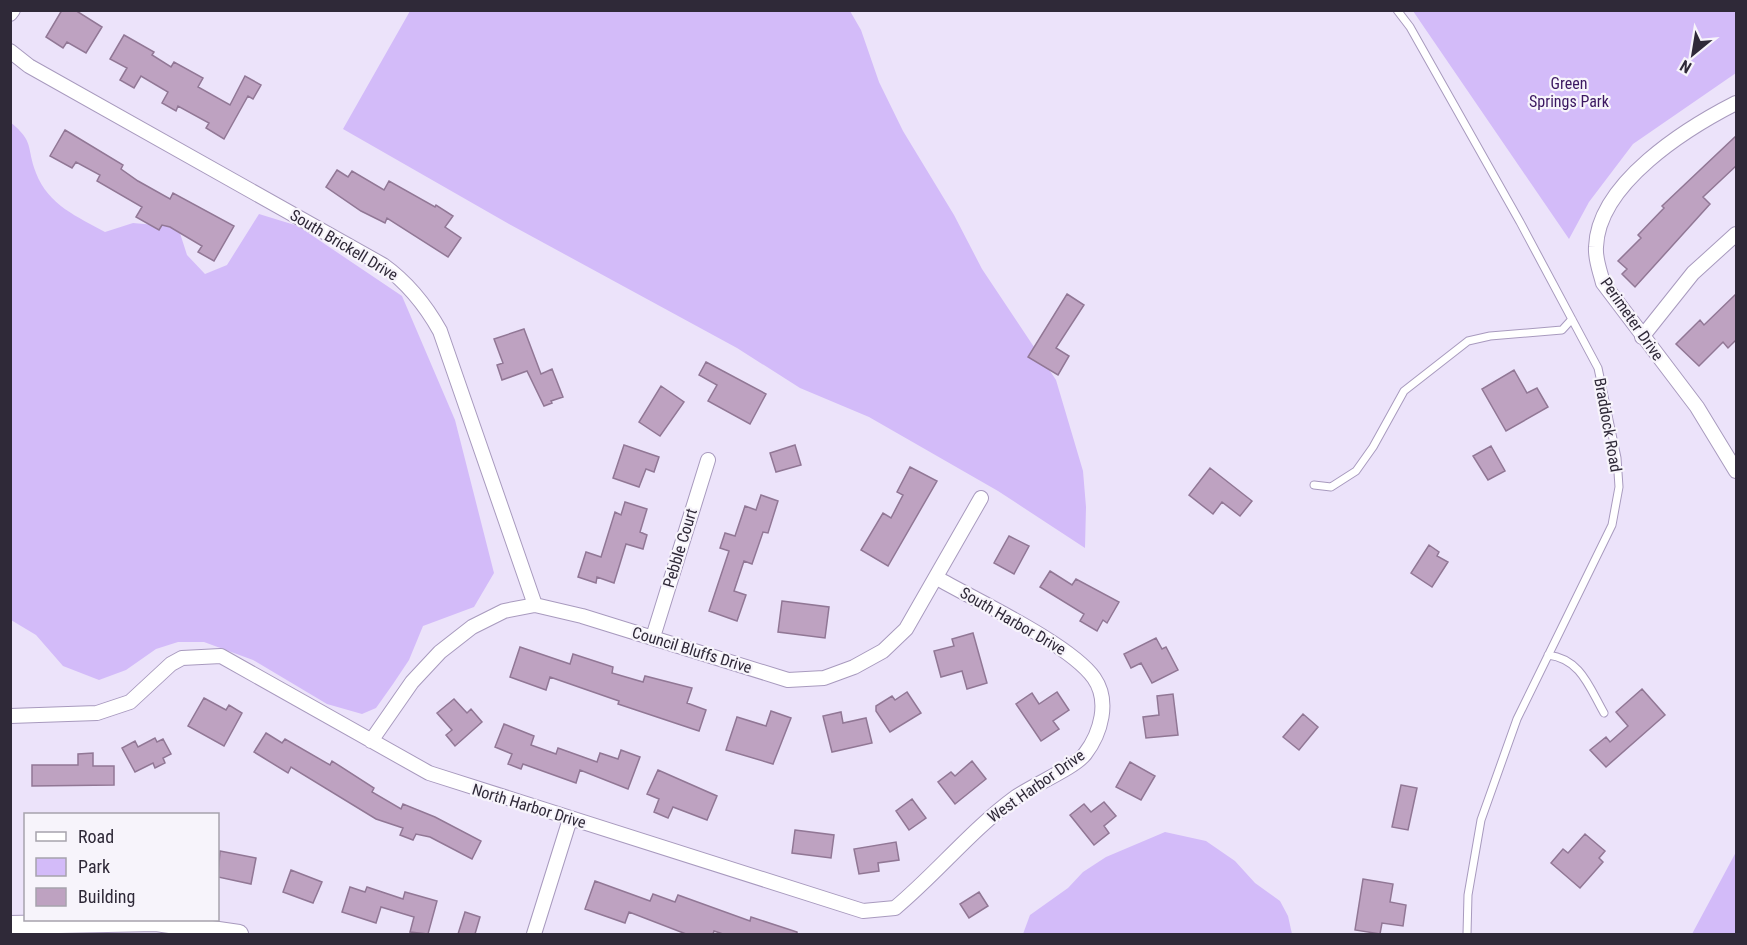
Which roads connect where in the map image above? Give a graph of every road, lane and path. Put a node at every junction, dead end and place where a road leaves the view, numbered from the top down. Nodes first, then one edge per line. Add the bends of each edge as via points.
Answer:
1 (1397, 10) edge
2 (10, 51) edge
3 (1737, 103) edge
4 (1737, 234) edge
5 (1572, 319) junction
6 (1642, 337) junction
7 (708, 460) dead end
8 (1737, 471) edge
9 (1314, 484) dead end
10 (981, 498) dead end
11 (937, 578) junction
12 (535, 605) junction
13 (652, 637) junction
14 (1548, 655) junction
15 (1103, 700) joint
16 (1604, 713) dead end
17 (10, 716) edge
18 (371, 741) junction
19 (570, 819) junction
20 (895, 908) joint
21 (10, 925) edge
22 (239, 934) edge
23 (534, 934) edge
24 (1467, 934) edge

1 - 5 lane, Braddock Road
2 - 12 street, South Brickell Drive via 29,66 402,279 440,331
3 - 6 street, Perimeter Drive via 1690,127 1652,155 1611,202 1596,245 1597,262 1603,283
4 - 6 street via 1693,273
5 - 9 lane via 1562,330 1468,341 1404,391 1356,471 1331,487
5 - 14 lane, Braddock Road via 1598,368 1617,458 1619,487 1612,525
6 - 8 street, Perimeter Drive via 1697,406
7 - 13 street, Pebble Court
10 - 11 street, Council Bluffs Drive
11 - 13 street, Council Bluffs Drive via 906,629 883,651 824,678 788,680
11 - 15 street, South Harbor Drive via 1069,653 1094,678
12 - 13 street, Council Bluffs Drive
12 - 18 street, Council Bluffs Drive via 493,616 440,652 412,682
14 - 16 lane via 1564,657 1576,666
14 - 24 lane, Braddock Road via 1517,719 1481,820 1468,895
15 - 20 street, West Harbor Drive via 1099,732 1084,756 1017,796 982,824
17 - 18 street, North Harbor Drive via 97,712 130,702 182,658 221,656
18 - 19 street, North Harbor Drive via 429,773
19 - 20 street, North Harbor Drive via 863,911
19 - 23 street
21 - 22 main road via 156,922

